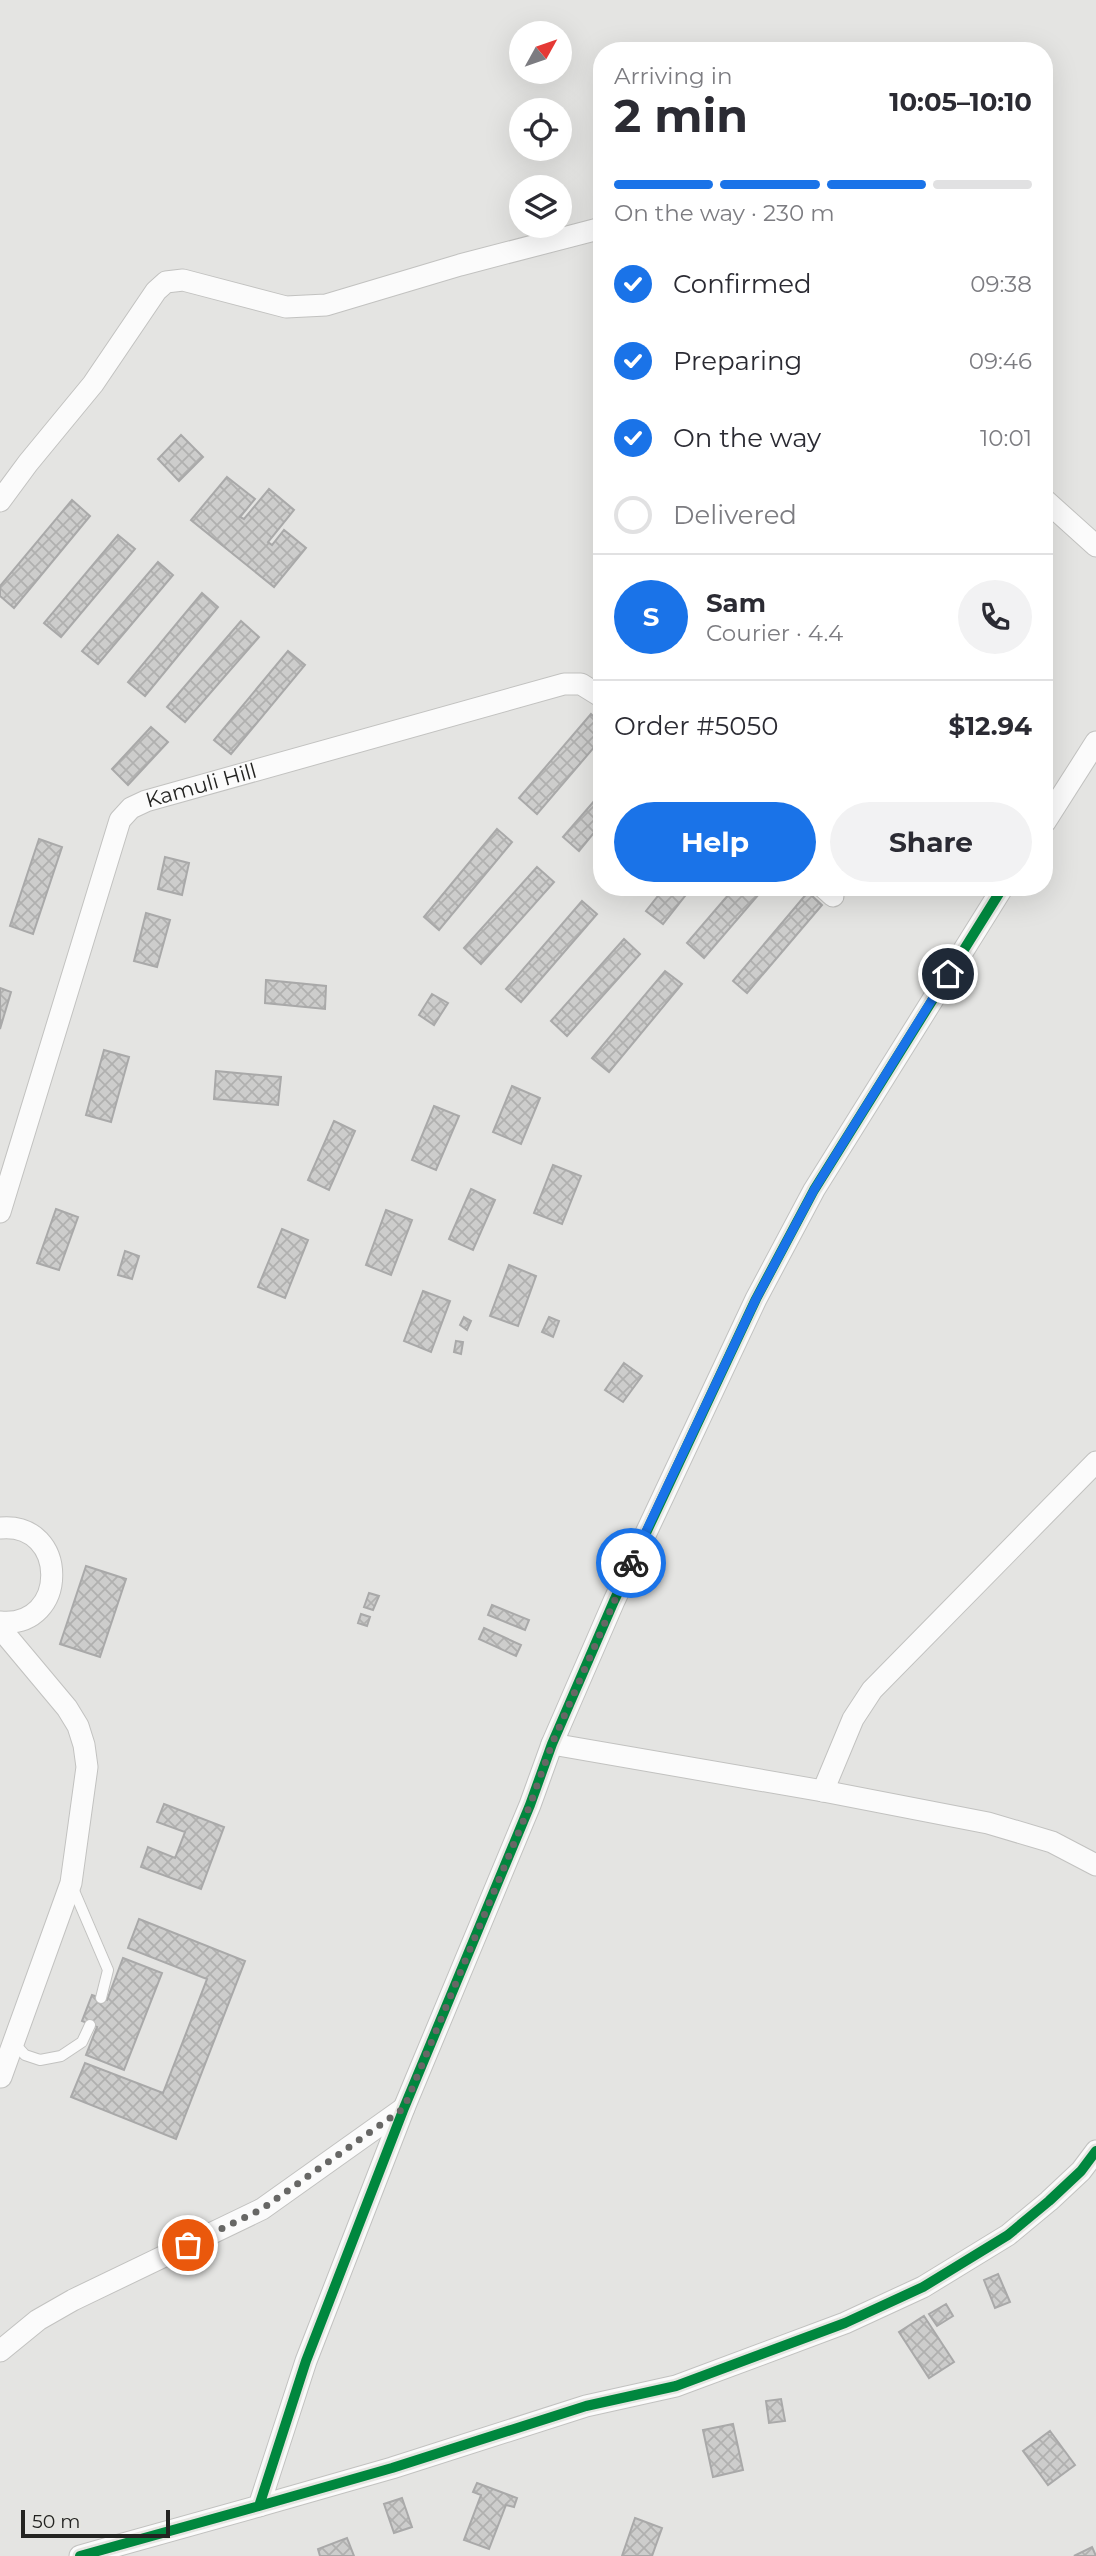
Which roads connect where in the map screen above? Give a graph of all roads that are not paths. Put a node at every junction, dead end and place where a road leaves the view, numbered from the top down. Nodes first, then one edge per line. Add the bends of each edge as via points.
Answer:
1 (593, 230) edge
2 (0, 501) edge
3 (1053, 507) edge
4 (1096, 546) edge
5 (593, 691) edge
6 (1096, 741) edge
7 (1053, 809) edge
8 (997, 896) edge
9 (0, 1212) edge
10 (1096, 1462) edge
11 (0, 1528) edge
12 (0, 1622) edge
13 (0, 1628) edge
14 (552, 1744) junction
15 (823, 1791) junction
16 (1096, 1865) edge
17 (71, 1883) junction
18 (101, 1998) dead end
19 (90, 2025) dead end
20 (14, 2043) junction
21 (1, 2077) edge
22 (404, 2108) junction
23 (1096, 2151) edge
24 (0, 2351) edge
25 (259, 2507) junction
26 (80, 2556) edge

1 - 2 street via 326,304 286,307 183,280 166,282 71,414
3 - 4 street
5 - 9 street, Kamuli Hill via 581,684 565,684 131,808 120,820
6 - 7 street
8 - 14 street via 814,1190 756,1299
10 - 15 street via 872,1690 853,1719
11 - 12 street via 17,1529 37,1540 49,1558 52,1579 39,1609 18,1621
13 - 17 street via 67,1708 84,1745 86,1767
14 - 15 street
14 - 22 street
15 - 16 street via 988,1823 1052,1842
17 - 18 lane via 108,1970
17 - 20 street
19 - 20 lane via 82,2042 61,2056 40,2060 25,2055
20 - 21 street
22 - 24 street via 262,2209 73,2300 38,2320
22 - 25 street via 306,2361
23 - 25 street via 1049,2202 1008,2235 923,2287 845,2323 676,2386 552,2416
25 - 26 street

